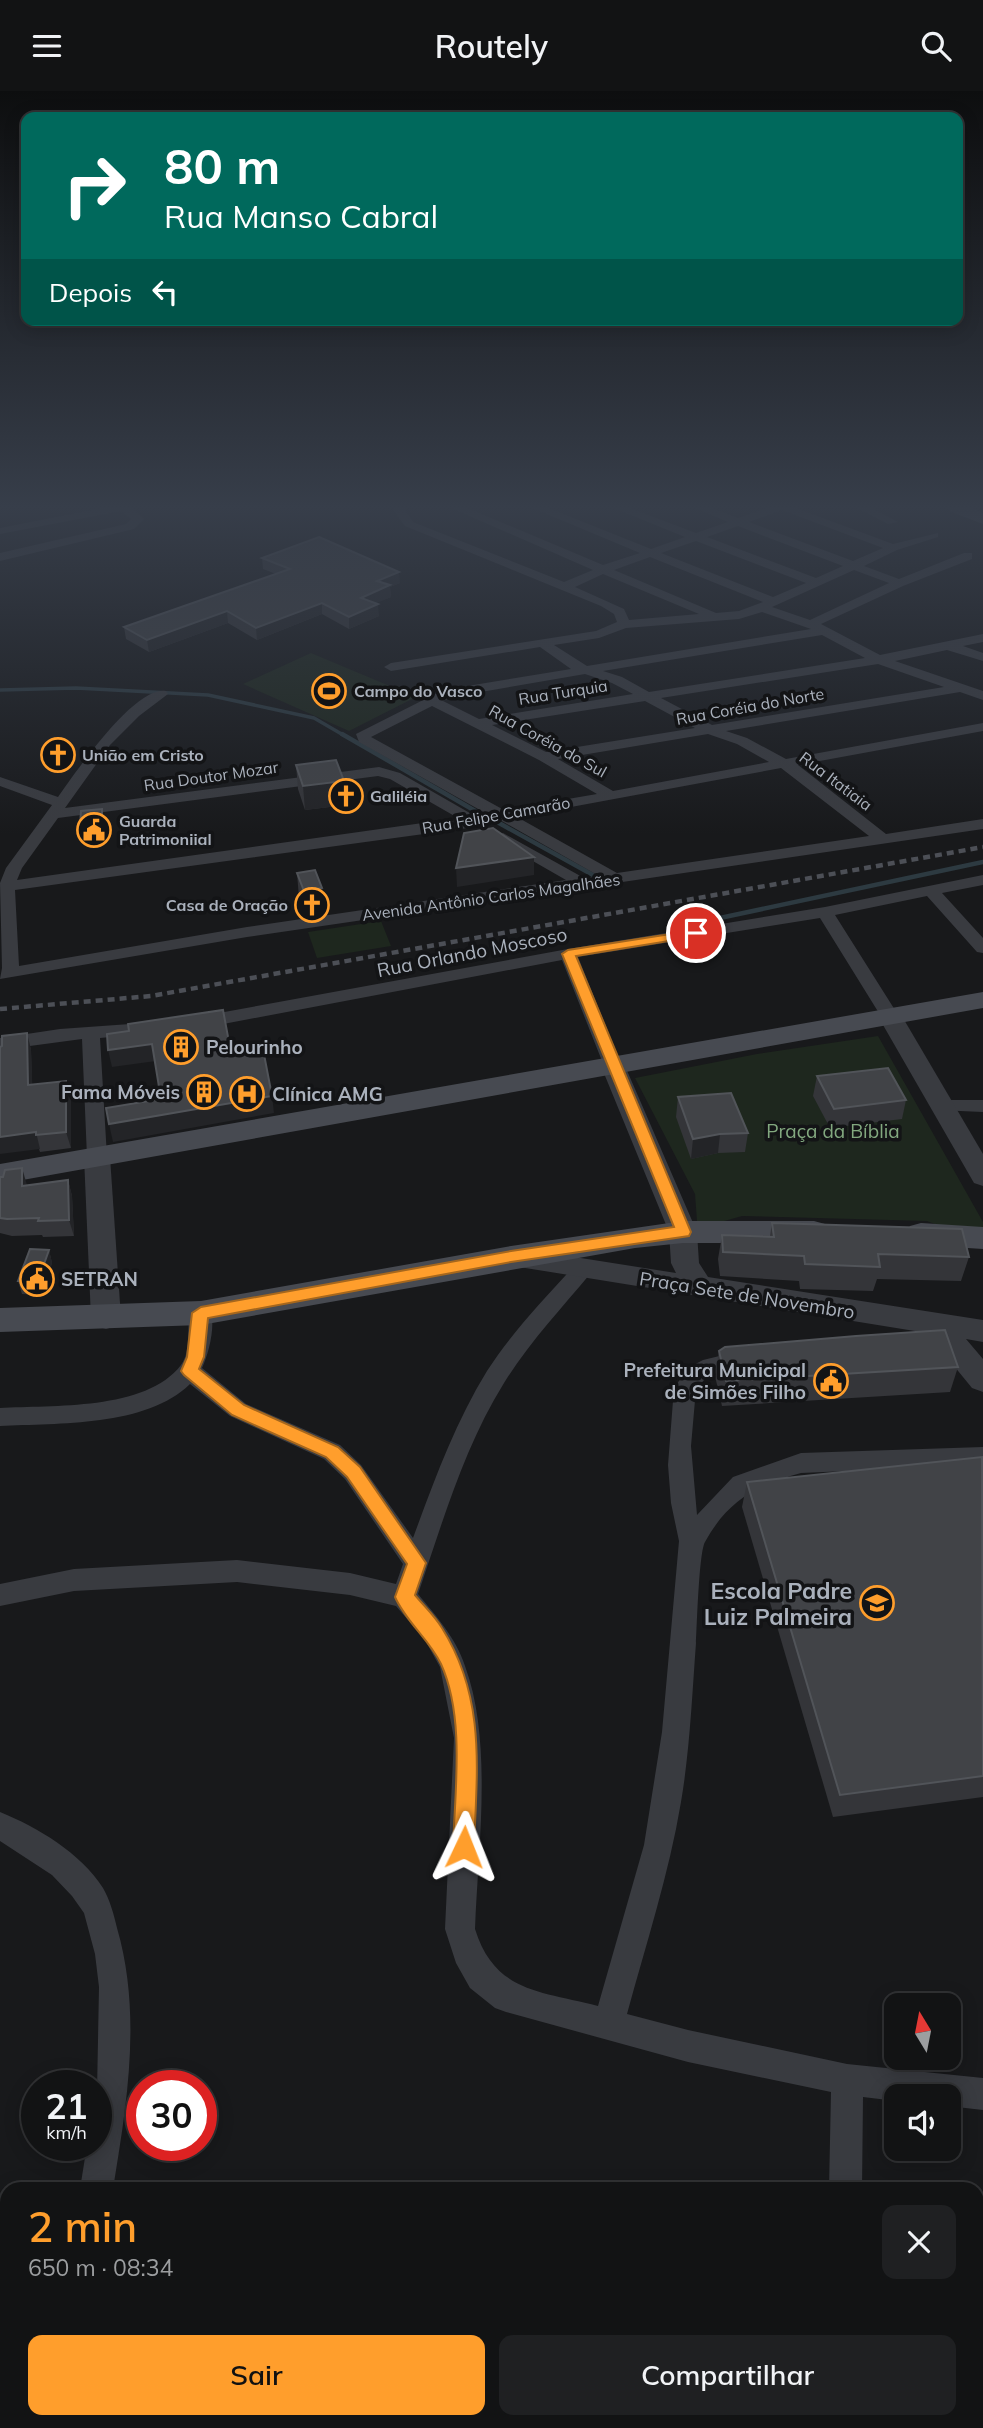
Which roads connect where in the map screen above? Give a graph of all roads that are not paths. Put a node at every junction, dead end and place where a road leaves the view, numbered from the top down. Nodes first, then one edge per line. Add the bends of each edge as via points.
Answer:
1 (622, 616) edge
2 (713, 616) edge
3 (792, 616) edge
4 (839, 616) edge
5 (624, 624) junction
6 (818, 628) junction
7 (983, 638) edge
8 (541, 642) junction
9 (947, 645) junction
10 (983, 657) edge
11 (875, 658) junction
12 (391, 667) dead end
13 (584, 670) junction
14 (962, 688) junction
15 (161, 694) dead end
16 (648, 696) junction
17 (983, 696) edge
18 (431, 700) junction
19 (479, 723) junction
20 (983, 727) edge
21 (712, 731) junction
22 (544, 757) junction
23 (783, 764) junction
24 (0, 781) edge
25 (610, 795) junction
26 (59, 809) junction
27 (500, 815) junction
28 (472, 821) junction
29 (983, 824) edge
30 (884, 840) junction
31 (615, 878) junction
32 (983, 880) edge
33 (582, 883) junction
34 (7, 886) junction
35 (931, 891) junction
36 (825, 912) junction
37 (983, 948) edge
38 (568, 954) junction
39 (5, 973) edge
40 (983, 1000) edge
41 (891, 1018) junction
42 (91, 1033) junction
43 (0, 1044) edge
44 (614, 1066) junction
45 (944, 1106) junction
46 (983, 1106) edge
47 (97, 1157) junction
48 (0, 1174) edge
49 (983, 1177) edge
50 (683, 1232) junction
51 (848, 1233) edge
52 (886, 1233) edge
53 (983, 1238) edge
54 (511, 1257) junction
55 (583, 1269) junction
56 (699, 1287) junction
57 (201, 1313) junction
58 (106, 1318) junction
59 (1, 1320) edge
60 (983, 1331) edge
61 (937, 1337) junction
62 (773, 1357) edge
63 (190, 1371) junction
64 (983, 1380) edge
65 (0, 1417) edge
66 (983, 1456) edge
67 (691, 1541) junction
68 (416, 1563) junction
69 (0, 1595) edge
70 (404, 1597) junction
71 (0, 1826) edge
72 (608, 2026) junction
73 (847, 2080) junction
74 (983, 2094) edge
75 (98, 2182) edge
76 (846, 2182) edge

1 - 5 street
2 - 5 street
3 - 6 street
4 - 6 street
5 - 8 street via 599,634
6 - 11 street
6 - 13 street
7 - 9 street, Rua Turquia
8 - 12 street
8 - 13 street, Rua Itatiaia
9 - 10 street
9 - 11 street, Rua Turquia
11 - 14 street
11 - 16 street, Rua Turquia
13 - 16 street, Rua Itatiaia
13 - 18 street via 448,693
14 - 17 street
14 - 21 street, Rua Coréia do Norte
15 - 26 street via 105,741
16 - 19 street, Rua Turquia
16 - 21 street, Rua Itatiaia
18 - 19 street, Rua Coréia do Sul
18 - 27 street via 363,734 364,739
19 - 22 street, Rua Coréia do Sul
20 - 23 street, Rua Felipe Camarão
21 - 22 street, Rua Coréia do Norte
21 - 23 street, Rua Itatiaia via 742,741
22 - 25 street, Rua Coréia do Sul
23 - 25 street, Rua Felipe Camarão
23 - 30 street, Rua Itatiaia via 812,781
24 - 26 street
25 - 27 street, Rua Felipe Camarão
26 - 28 street, Rua Doutor Mozar via 372,771 395,776
26 - 34 street
27 - 28 street, Rua Felipe Camarão
27 - 31 street
28 - 33 street
28 - 34 street, Rua Felipe Camarão
29 - 30 street, Avenida Antônio Carlos Magalhães
30 - 31 street, Avenida Antônio Carlos Magalhães
31 - 33 street, Avenida Antônio Carlos Magalhães
32 - 35 street, Rua Orlando Moscoso
33 - 39 street, Avenida Antônio Carlos Magalhães
34 - 39 street
35 - 36 street, Rua Orlando Moscoso
35 - 37 street
36 - 38 street, Rua Orlando Moscoso
36 - 41 street
38 - 42 street, Rua Orlando Moscoso via 262,1013
38 - 44 street
40 - 41 main road
41 - 44 main road
41 - 45 street
42 - 43 street, Rua Orlando Moscoso
42 - 47 street
44 - 47 main road
44 - 50 street
45 - 46 street
45 - 49 street
47 - 48 main road
47 - 58 street
50 - 51 main road
50 - 54 main road
50 - 56 street via 685,1263
52 - 53 main road
54 - 55 street, Praça Sete de Novembro
54 - 57 main road
55 - 56 street, Praça Sete de Novembro
55 - 68 street via 496,1378 461,1449
56 - 61 street, Praça Sete de Novembro
57 - 58 main road
57 - 63 street
58 - 59 main road
60 - 61 street, Praça Sete de Novembro
61 - 64 street
62 - 67 street via 703,1368 691,1376 685,1388 679,1480
63 - 65 street via 162,1394 135,1403
63 - 68 street via 238,1410 332,1452 353,1472
66 - 67 street via 801,1463 772,1471 741,1484
67 - 72 street via 667,1801
68 - 70 street
69 - 70 street via 74,1580 237,1571 350,1584
70 - 72 street via 434,1632 452,1665 461,1697 468,1738 460,1929 467,1952 481,1977 506,1997
71 - 75 street via 62,1863 93,1900 106,1936 116,1994 111,2092
72 - 73 street
73 - 74 street
73 - 76 street

